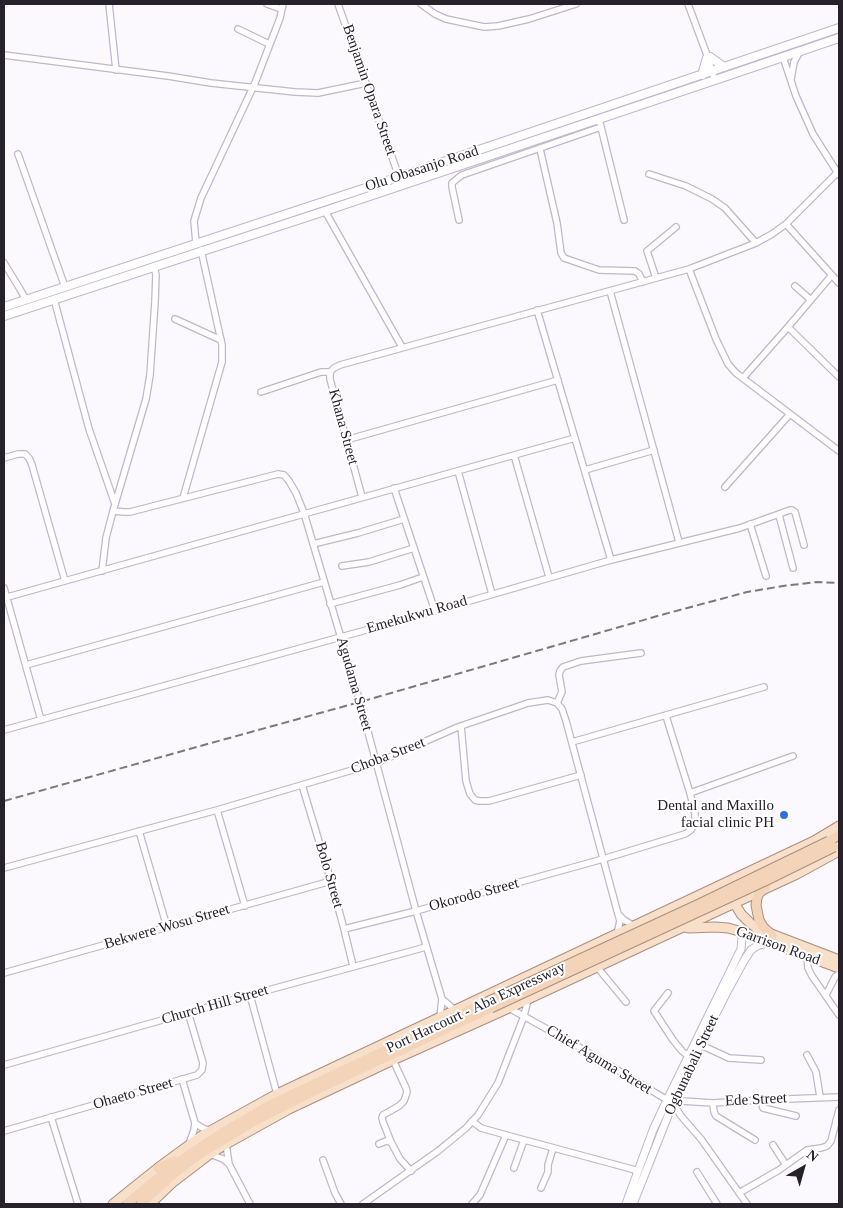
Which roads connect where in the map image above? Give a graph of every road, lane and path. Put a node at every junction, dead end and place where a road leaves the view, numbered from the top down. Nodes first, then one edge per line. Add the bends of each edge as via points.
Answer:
1 (109, 4) edge
2 (267, 4) edge
3 (338, 4) edge
4 (421, 4) edge
5 (576, 4) edge
6 (688, 4) edge
7 (567, 5) edge
8 (282, 7) edge
9 (839, 28) edge
10 (238, 29) dead end
11 (839, 38) edge
12 (269, 44) junction
13 (800, 51) junction
14 (4, 55) edge
15 (708, 56) junction
16 (783, 57) junction
17 (724, 67) junction
18 (116, 70) junction
19 (713, 71) junction
20 (702, 75) junction
21 (716, 80) junction
22 (790, 82) junction
23 (366, 83) junction
24 (252, 88) junction
25 (599, 119) junction
26 (601, 128) junction
27 (540, 149) junction
28 (18, 154) dead end
29 (839, 173) edge
30 (649, 174) dead end
31 (399, 177) junction
32 (324, 211) junction
33 (459, 220) dead end
34 (624, 220) dead end
35 (786, 224) junction
36 (676, 227) dead end
37 (196, 243) junction
38 (756, 243) junction
39 (201, 250) junction
40 (4, 264) edge
41 (154, 266) junction
42 (689, 269) junction
43 (832, 275) junction
44 (656, 278) junction
45 (643, 282) junction
46 (839, 283) edge
47 (795, 286) dead end
48 (65, 287) junction
49 (610, 291) junction
50 (54, 299) junction
51 (26, 300) junction
52 (811, 300) junction
53 (4, 307) edge
54 (538, 310) junction
55 (4, 316) edge
56 (175, 319) dead end
57 (788, 327) junction
58 (221, 340) junction
59 (402, 347) junction
60 (330, 372) junction
61 (839, 377) edge
62 (743, 378) junction
63 (558, 380) junction
64 (261, 392) dead end
65 (790, 414) junction
66 (575, 438) junction
67 (346, 440) junction
68 (654, 450) junction
69 (839, 451) edge
70 (514, 455) junction
71 (4, 458) edge
72 (458, 470) junction
73 (584, 470) junction
74 (725, 487) dead end
75 (394, 488) junction
76 (362, 497) junction
77 (183, 498) junction
78 (114, 508) junction
79 (304, 514) junction
80 (779, 514) junction
81 (404, 518) junction
82 (750, 524) junction
83 (679, 542) junction
84 (313, 544) junction
85 (804, 545) dead end
86 (414, 548) junction
87 (611, 560) junction
88 (342, 566) dead end
89 (793, 568) dead end
90 (102, 570) junction
91 (766, 576) dead end
92 (424, 577) junction
93 (549, 577) junction
94 (65, 581) junction
95 (324, 582) junction
96 (4, 588) edge
97 (492, 594) junction
98 (5, 598) edge
99 (330, 604) junction
100 (435, 611) junction
101 (340, 636) junction
102 (641, 653) dead end
103 (26, 665) junction
104 (764, 687) dead end
105 (557, 703) junction
106 (666, 716) junction
107 (41, 720) junction
108 (461, 726) junction
109 (4, 730) edge
110 (572, 742) junction
111 (793, 756) dead end
112 (376, 763) junction
113 (581, 775) junction
114 (302, 785) junction
115 (690, 793) junction
116 (217, 810) junction
117 (839, 826) edge
118 (139, 831) junction
119 (839, 835) edge
120 (835, 846) edge
121 (603, 859) junction
122 (4, 868) edge
123 (331, 881) junction
124 (724, 883) junction
125 (766, 887) junction
126 (734, 903) junction
127 (245, 906) junction
128 (672, 908) junction
129 (416, 911) junction
130 (618, 914) junction
131 (634, 926) junction
132 (168, 927) junction
133 (682, 927) junction
134 (344, 929) junction
135 (740, 930) junction
136 (617, 934) junction
137 (757, 937) junction
138 (771, 938) junction
139 (426, 947) junction
140 (742, 950) junction
141 (807, 957) junction
142 (839, 960) edge
143 (353, 966) junction
144 (597, 967) junction
145 (839, 968) edge
146 (4, 973) edge
147 (839, 974) edge
148 (668, 993) dead end
149 (826, 994) junction
150 (250, 995) junction
151 (442, 999) junction
152 (528, 999) junction
153 (626, 1002) dead end
154 (489, 1005) junction
155 (509, 1008) junction
156 (455, 1010) junction
157 (188, 1012) junction
158 (839, 1015) edge
159 (524, 1016) junction
160 (440, 1017) junction
161 (701, 1045) junction
162 (807, 1055) dead end
163 (688, 1056) junction
164 (393, 1060) junction
165 (761, 1060) dead end
166 (4, 1065) edge
167 (182, 1079) junction
168 (277, 1094) junction
169 (839, 1096) edge
170 (820, 1098) junction
171 (761, 1100) junction
172 (670, 1102) junction
173 (713, 1103) junction
174 (839, 1110) edge
175 (796, 1116) dead end
176 (51, 1117) junction
177 (472, 1121) junction
178 (195, 1124) junction
179 (211, 1130) junction
180 (4, 1131) edge
181 (506, 1136) junction
182 (524, 1140) junction
183 (755, 1140) dead end
184 (391, 1142) junction
185 (226, 1144) junction
186 (379, 1144) dead end
187 (773, 1145) dead end
188 (553, 1148) junction
189 (189, 1149) junction
190 (209, 1151) junction
191 (322, 1160) dead end
192 (229, 1164) junction
193 (786, 1165) junction
194 (158, 1168) joint
195 (514, 1168) dead end
196 (410, 1171) junction
197 (638, 1171) junction
198 (696, 1172) dead end
199 (172, 1184) joint
200 (541, 1188) dead end
201 (739, 1193) junction
202 (78, 1204) edge
203 (113, 1204) edge
204 (127, 1204) edge
205 (141, 1204) edge
206 (150, 1204) edge
207 (250, 1204) edge
208 (341, 1204) edge
209 (363, 1204) edge
210 (472, 1204) edge
211 (626, 1204) edge
212 (633, 1204) edge
213 (717, 1204) edge
214 (747, 1204) edge

1 - 18 street
2 - 8 street
3 - 23 street, Benjamin Opara Street
4 - 7 street via 446,19 484,27 529,19
5 - 7 street
6 - 15 street
8 - 12 street
9 - 17 main road, Olu Obasanjo Road
10 - 12 street
11 - 13 main road, Olu Obasanjo Road
12 - 24 street
13 - 16 main road, Olu Obasanjo Road
13 - 22 street
14 - 18 street
15 - 17 main road
15 - 19 street
15 - 20 main road
16 - 21 main road, Olu Obasanjo Road
16 - 22 street
17 - 19 main road, Olu Obasanjo Road
18 - 24 street
19 - 20 main road, Olu Obasanjo Road
19 - 21 street
20 - 31 main road, Olu Obasanjo Road
21 - 25 main road, Olu Obasanjo Road
22 - 29 street via 813,134
23 - 24 street via 318,93
23 - 31 street, Benjamin Opara Street
24 - 37 street via 200,198 194,221
25 - 26 street
25 - 32 main road, Olu Obasanjo Road
26 - 27 street
26 - 34 street
27 - 33 street via 458,178 452,186
27 - 45 street via 564,258 599,270 636,271
28 - 48 street
29 - 35 street, Khana Street
30 - 38 street via 712,199 725,208
31 - 37 main road, Olu Obasanjo Road
32 - 39 main road, Olu Obasanjo Road
32 - 59 street
35 - 38 street, Khana Street
35 - 43 street
36 - 44 street via 648,251
37 - 48 main road, Olu Obasanjo Road
38 - 42 street, Khana Street
39 - 41 main road, Olu Obasanjo Road
39 - 58 street
40 - 51 street
41 - 50 main road, Olu Obasanjo Road
41 - 78 street via 150,375
42 - 44 street, Khana Street
42 - 62 street via 723,356
43 - 46 street
43 - 52 street
44 - 45 street, Khana Street
45 - 49 street, Khana Street
47 - 52 street
48 - 51 main road, Olu Obasanjo Road
49 - 54 street, Khana Street
49 - 68 street
50 - 55 main road, Olu Obasanjo Road
50 - 78 street
51 - 53 main road, Olu Obasanjo Road
52 - 57 street
54 - 59 street, Khana Street
54 - 63 street
56 - 58 street
57 - 61 street
57 - 62 street
58 - 77 street via 222,362
59 - 60 street, Khana Street via 340,364
60 - 64 street via 321,372
60 - 67 street, Khana Street
62 - 65 street
63 - 66 street
63 - 67 street
65 - 69 street
65 - 74 street
66 - 70 street
66 - 73 street
67 - 76 street, Khana Street
68 - 73 street
68 - 83 street
70 - 72 street
70 - 93 street
71 - 94 street via 18,454 29,458
72 - 75 street
72 - 97 street
73 - 87 street
75 - 76 street
75 - 81 street
76 - 79 street
77 - 78 street via 130,512
77 - 79 street, Agudama Street via 280,473 289,481
78 - 90 street
79 - 84 street, Agudama Street
79 - 90 street
80 - 82 street, Emekukwu Road
80 - 85 street via 796,512
80 - 89 street
81 - 84 street
81 - 86 street
82 - 83 street, Emekukwu Road
82 - 91 street
83 - 87 street, Emekukwu Road
84 - 95 street, Agudama Street
86 - 88 street via 369,562
86 - 92 street
87 - 93 street, Emekukwu Road
90 - 94 street
92 - 99 street
92 - 100 street
93 - 97 street, Emekukwu Road
94 - 98 street
95 - 99 street, Agudama Street
95 - 103 street
96 - 98 street
97 - 100 street, Emekukwu Road
98 - 103 street
99 - 101 street, Agudama Street
100 - 101 street, Emekukwu Road
101 - 107 street, Emekukwu Road
101 - 112 street, Agudama Street
102 - 105 street via 580,661 564,667 559,675 562,692
103 - 107 street
104 - 106 street
105 - 108 street, Choba Street via 548,700 528,703
105 - 110 street
106 - 110 street
106 - 115 street, Okorodo Street
107 - 109 street, Emekukwu Road
108 - 112 street, Choba Street
108 - 113 street via 466,781 475,800 489,801
110 - 113 street
111 - 115 street
112 - 114 street, Choba Street
112 - 129 street, Agudama Street
113 - 121 street
114 - 116 street, Choba Street
114 - 123 street, Bolo Street
115 - 121 street, Okorodo Street via 695,822 691,830
116 - 118 street, Choba Street
116 - 127 street
117 - 124 main road
118 - 122 street, Choba Street
118 - 132 street
119 - 120 highway, Port Harcourt - Aba Expressway
120 - 125 main road via 813,866
120 - 154 highway, Port Harcourt - Aba Expressway, bridge via 807,853
121 - 129 street, Okorodo Street
121 - 130 street
123 - 127 street, Bekwere Wosu Street
123 - 134 street, Bolo Street
124 - 126 main road, Garrison Road
124 - 128 main road
125 - 126 main road
125 - 138 highway via 756,898 757,914
126 - 133 main road
126 - 138 main road, Garrison Road via 750,924
127 - 132 street, Bekwere Wosu Street
128 - 131 main road
128 - 133 main road via 672,920
129 - 134 street, Okorodo Street
129 - 139 street, Agudama Street
130 - 131 street
130 - 136 street
131 - 136 main road
132 - 146 street, Bekwere Wosu Street
133 - 135 main road, Garrison Road
133 - 144 main road
134 - 143 street, Bolo Street
135 - 137 main road, Garrison Road
135 - 140 street
136 - 156 main road
137 - 138 main road, Garrison Road
137 - 140 street, Ogbunabali Street
138 - 141 main road, Garrison Road
138 - 142 main road, Garrison Road
138 - 161 street, Ogbunabali Street via 751,950 745,959
139 - 143 street, Church Hill Street
139 - 151 street, Agudama Street
140 - 163 street, Ogbunabali Street
141 - 145 main road, Garrison Road
141 - 149 street via 812,976
143 - 150 street, Church Hill Street
144 - 152 main road
144 - 153 street
147 - 149 street
148 - 163 street via 654,1011
149 - 158 street
150 - 157 street, Church Hill Street
150 - 168 street
151 - 156 street
151 - 160 street
152 - 155 main road
152 - 159 street
154 - 189 highway, Port Harcourt - Aba Expressway via 270,1105
154 - 190 highway, Port Harcourt - Aba Expressway via 292,1101
155 - 159 street, Chief Aguma Street
155 - 164 main road
156 - 160 main road
157 - 166 street, Church Hill Street
157 - 167 street, Ohaeto Street via 203,1063 197,1075
159 - 172 street, Chief Aguma Street
159 - 177 street via 498,1083
160 - 168 main road
161 - 165 street via 729,1058
161 - 172 street, Ogbunabali Street
162 - 170 street via 816,1072
163 - 172 street, Ogbunabali Street
164 - 184 street via 407,1092 404,1102 382,1118
164 - 185 main road via 289,1109
167 - 176 street, Ohaeto Street
167 - 178 street
168 - 179 main road
169 - 170 street, Ede Street
170 - 171 street, Ede Street
171 - 173 street, Ede Street
171 - 175 street via 763,1108
172 - 173 street, Ede Street
172 - 197 street, Ogbunabali Street via 654,1130
172 - 201 street
172 - 212 street, Ogbunabali Street
173 - 183 street via 716,1116
174 - 193 street via 830,1143 807,1150
176 - 180 street, Ohaeto Street
176 - 202 street
177 - 181 street via 481,1128
177 - 196 street
178 - 179 street
178 - 189 street
179 - 189 main road
181 - 182 street
181 - 210 street via 480,1195
182 - 188 street
182 - 195 street
184 - 186 street
184 - 196 street
185 - 190 main road
185 - 192 street
187 - 193 street
188 - 197 street
188 - 200 street
189 - 194 highway via 187,1154
189 - 204 highway, Port Harcourt - Aba Expressway
190 - 192 street
190 - 199 highway
190 - 205 highway, Port Harcourt - Aba Expressway via 170,1177
191 - 208 street
192 - 207 street
193 - 201 street
194 - 203 main road
196 - 209 street
197 - 211 street, Ogbunabali Street
198 - 213 street
199 - 206 main road
201 - 214 street

